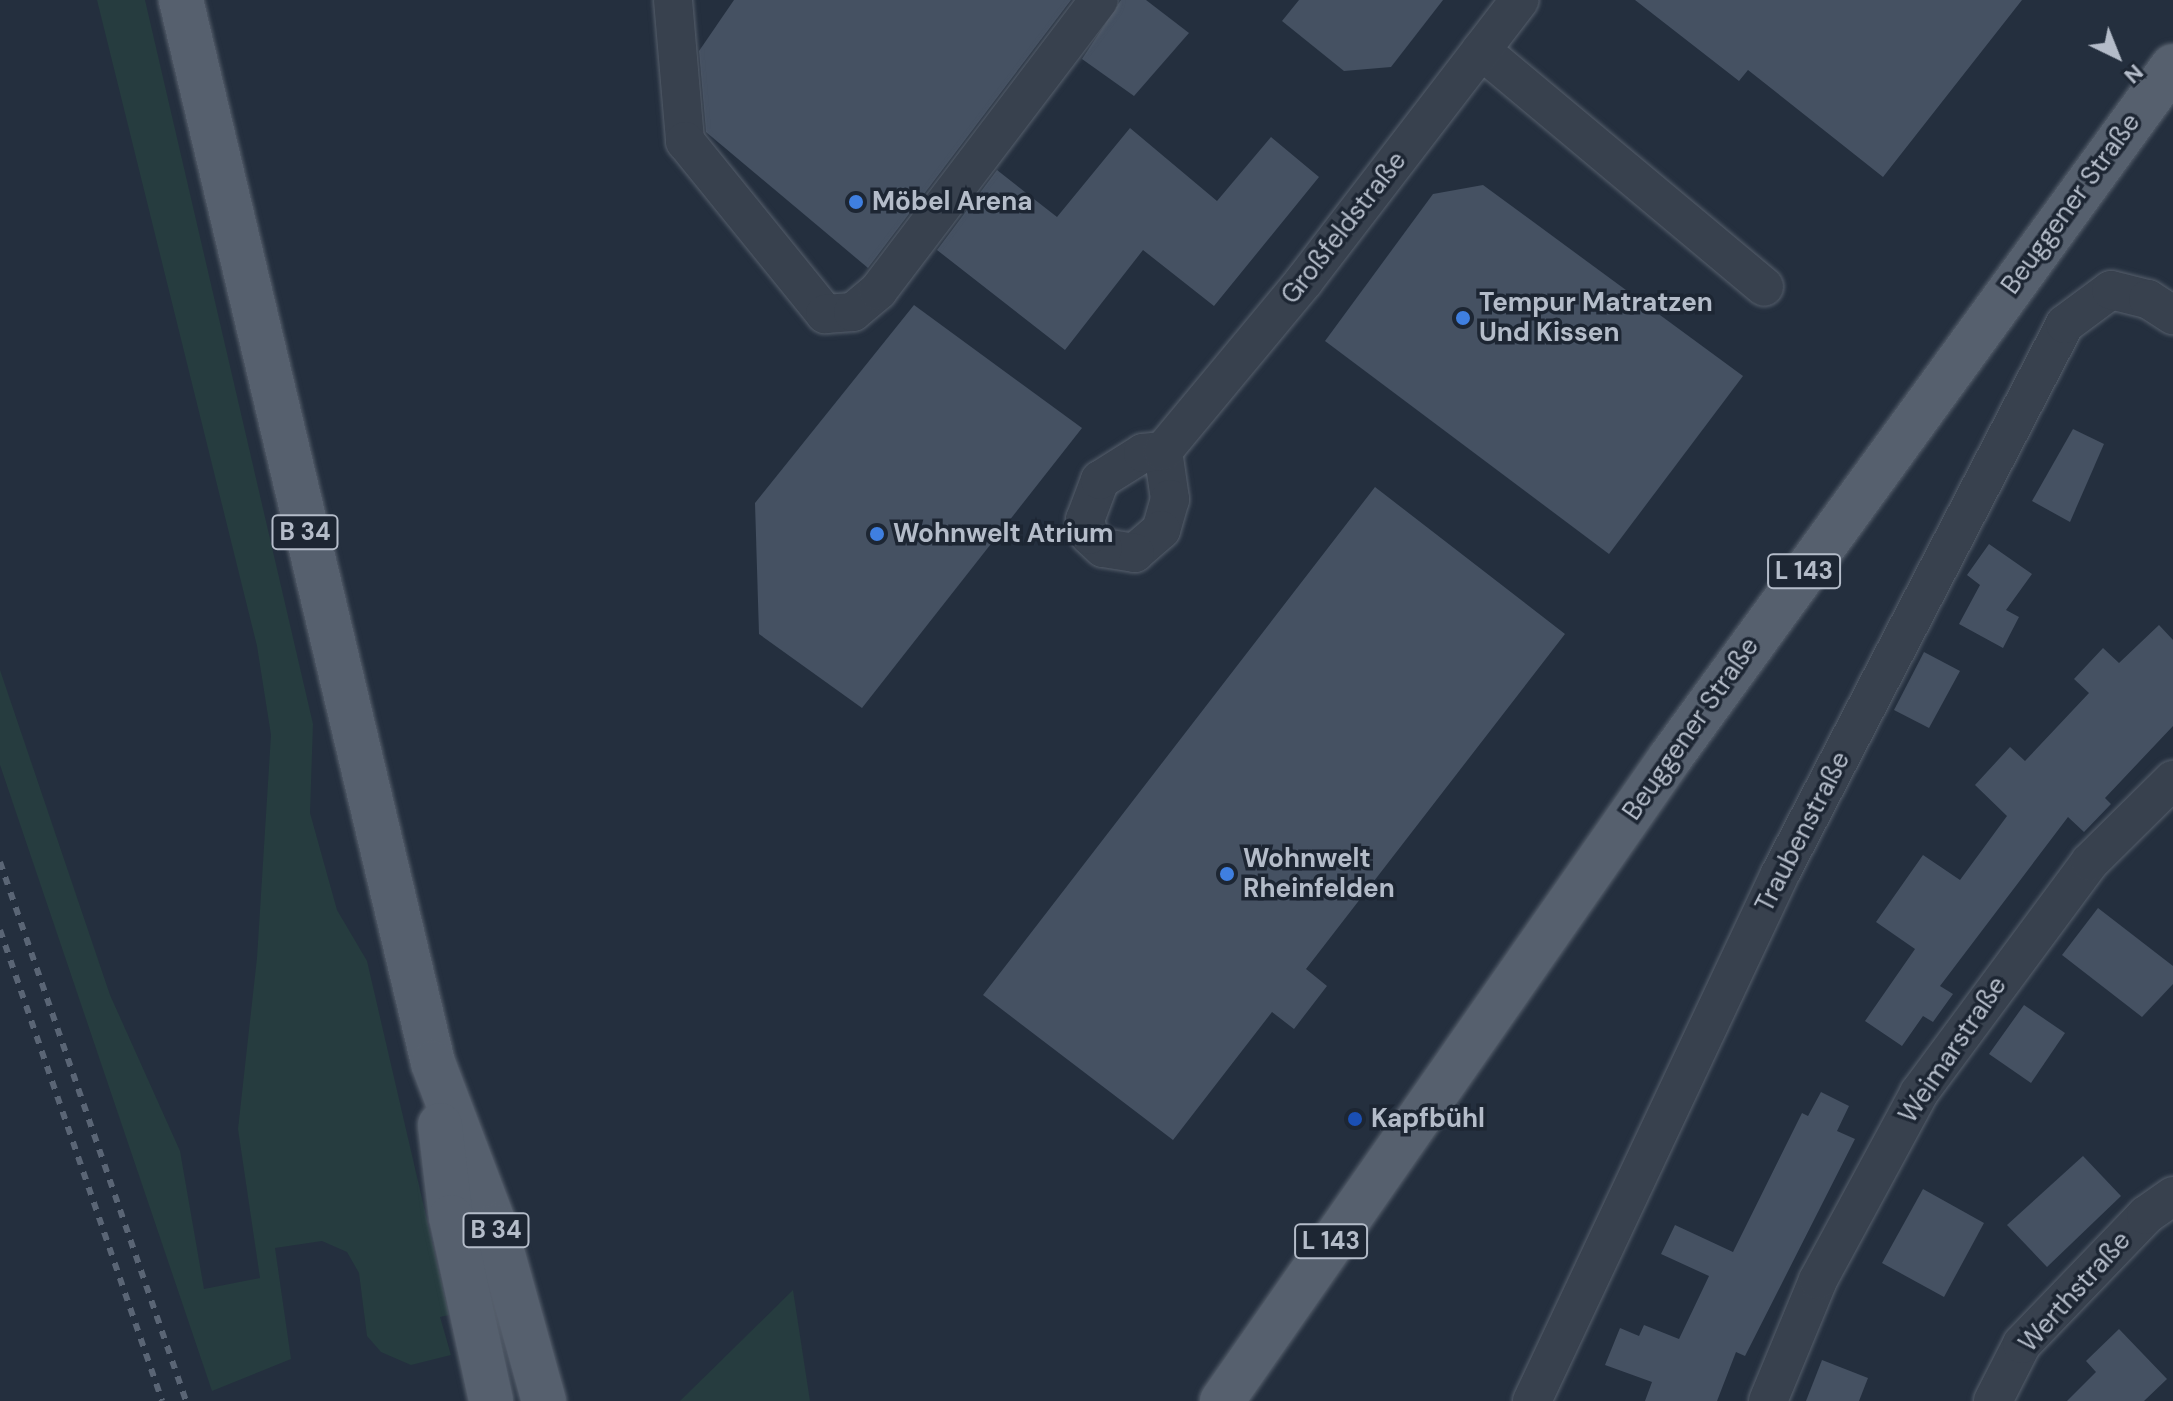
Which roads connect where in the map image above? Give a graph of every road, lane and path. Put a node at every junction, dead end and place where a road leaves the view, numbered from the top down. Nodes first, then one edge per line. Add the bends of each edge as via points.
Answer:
1 (181, 0) edge
2 (673, 0) edge
3 (1099, 0) edge
4 (1520, 0) edge
5 (1481, 50) junction
6 (2173, 66) edge
7 (1764, 287) dead end
8 (2173, 315) edge
9 (1163, 451) dead end
10 (2173, 780) edge
11 (433, 1063) junction
12 (2173, 1196) edge
13 (491, 1401) edge
14 (544, 1401) edge
15 (1222, 1401) edge
16 (1532, 1401) edge
17 (1768, 1401) edge
18 (1993, 1401) edge

1 - 11 main road, B 34
2 - 3 street via 685,141 825,314 853,312 878,291
4 - 5 street, Großfeldstraße
5 - 7 street
5 - 9 street, Großfeldstraße via 1304,281
6 - 15 main road, Beuggener Straße / L 143 via 1670,758
8 - 16 street, Traubenstraße via 2148,299 2111,290 2065,324 1780,874
10 - 17 street, Weimarstraße via 2090,862 1919,1093 1818,1280
11 - 13 main road, B 34 via 451,1217
11 - 14 main road, B 34 via 495,1226
12 - 18 street, Werthstraße via 2146,1215 2022,1344

